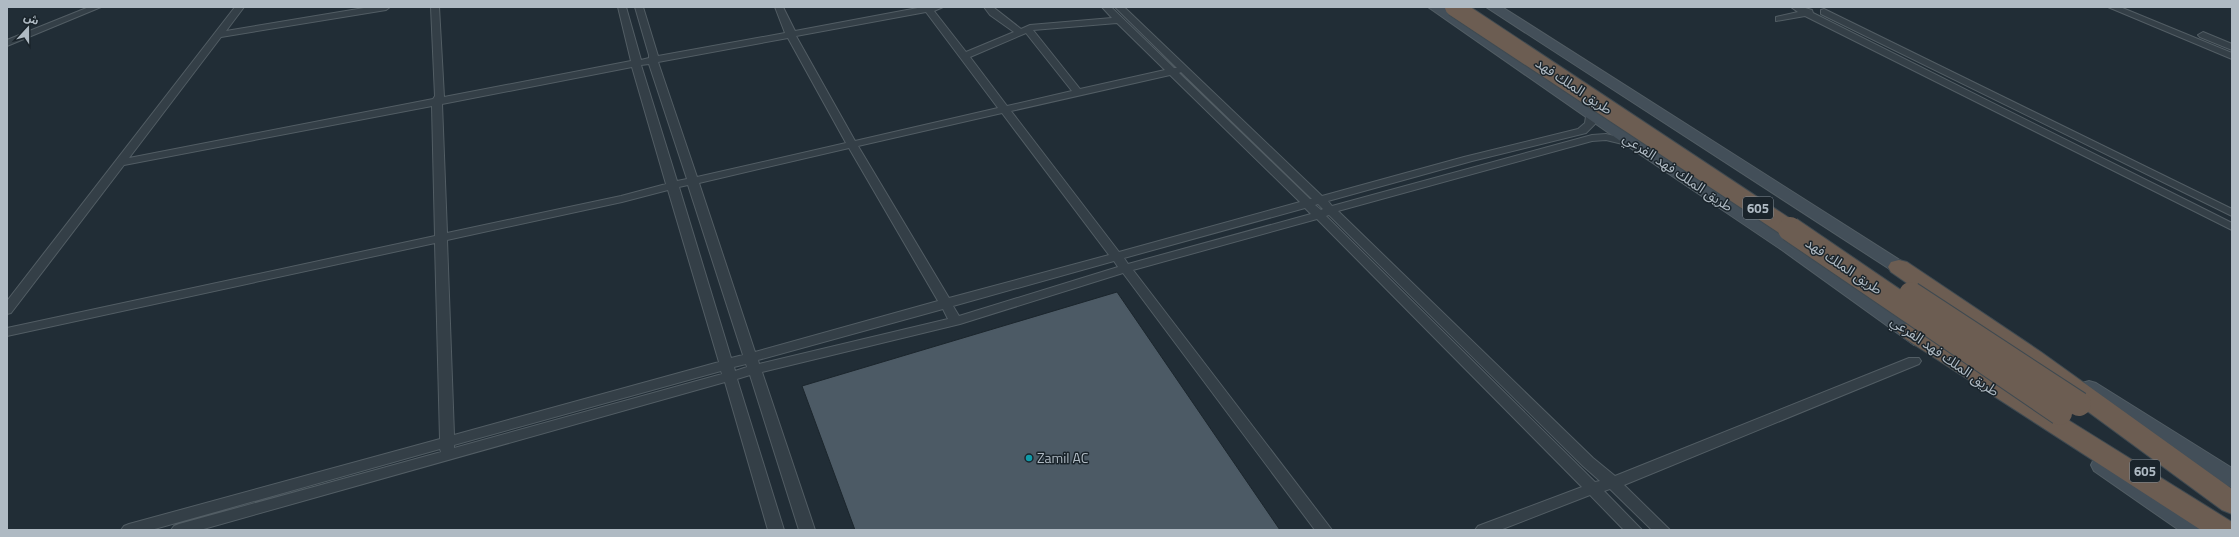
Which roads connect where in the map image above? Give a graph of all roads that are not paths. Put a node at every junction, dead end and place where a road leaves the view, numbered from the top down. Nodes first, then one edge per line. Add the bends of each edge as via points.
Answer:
1 (97, 7) edge
2 (240, 7) edge
3 (386, 7) edge
4 (435, 7) edge
5 (622, 7) edge
6 (638, 7) edge
7 (779, 7) edge
8 (914, 7) edge
9 (988, 7) edge
10 (998, 7) edge
11 (1106, 7) edge
12 (1119, 7) edge
13 (1435, 7) edge
14 (1454, 7) edge
15 (1474, 7) edge
16 (1794, 7) edge
17 (2112, 7) edge
18 (2133, 7) edge
19 (931, 8) edge
20 (1498, 10) edge
21 (1813, 10) edge
22 (1779, 19) dead end
23 (1119, 20) junction
24 (1025, 30) junction
25 (790, 32) junction
26 (219, 35) junction
27 (7, 43) edge
28 (2232, 47) edge
29 (964, 56) junction
30 (2232, 56) edge
31 (653, 57) junction
32 (636, 61) junction
33 (1178, 70) junction
34 (1079, 94) junction
35 (438, 99) junction
36 (1007, 110) junction
37 (1592, 112) junction
38 (1635, 144) junction
39 (852, 145) junction
40 (1468, 159) junction
41 (123, 160) junction
42 (1479, 168) junction
43 (694, 181) junction
44 (674, 185) junction
45 (1314, 202) junction
46 (1325, 212) junction
47 (2232, 213) edge
48 (1226, 226) junction
49 (2232, 226) edge
50 (443, 236) junction
51 (1237, 238) junction
52 (1118, 256) junction
53 (1899, 267) junction
54 (1127, 268) junction
55 (946, 304) junction
56 (7, 310) edge
57 (956, 321) junction
58 (7, 332) edge
59 (1909, 332) junction
60 (1914, 362) dead end
61 (751, 364) junction
62 (728, 371) junction
63 (2070, 408) junction
64 (447, 442) junction
65 (447, 455) junction
66 (2232, 479) edge
67 (1613, 483) junction
68 (1594, 488) junction
69 (2232, 504) edge
70 (129, 530) edge
71 (179, 530) edge
72 (776, 530) edge
73 (807, 530) edge
74 (1324, 530) edge
75 (1483, 530) edge
76 (1634, 530) edge
77 (1662, 530) edge
78 (2196, 530) edge
79 (2222, 530) edge
80 (2230, 530) edge

1 - 27 street
2 - 26 street
3 - 26 street
4 - 35 street
5 - 32 street
6 - 31 street
7 - 25 street
8 - 25 street
9 - 24 street via 993,13
10 - 24 street
11 - 23 street
12 - 33 street
13 - 20 main road via 1530,62 1552,67 1566,64 1563,58
13 - 37 main road, طريق الملك فهد الفرعي
14 - 63 highway, طريق الملك فهد / 605, bridge via 1814,246
15 - 63 highway, طريق الملك فهد / 605, bridge
16 - 21 street
17 - 30 street
18 - 28 street
19 - 25 street
19 - 29 street
20 - 53 main road
21 - 22 street
21 - 47 street
21 - 49 street
23 - 24 street
23 - 33 street
24 - 29 street
24 - 34 street
25 - 31 street
25 - 39 street
26 - 41 street
29 - 36 street
31 - 32 street
31 - 43 street
32 - 35 street
32 - 44 street
33 - 34 street
33 - 45 street
34 - 36 street
35 - 41 street
35 - 50 street
36 - 39 street
36 - 52 street
37 - 38 main road, طريق الملك فهد الفرعي
37 - 40 street via 1590,124 1582,131
38 - 42 street via 1606,137 1592,138
38 - 59 main road, طريق الملك فهد الفرعي via 1788,246
39 - 43 street
39 - 55 street
40 - 42 street
40 - 45 street
41 - 56 street
42 - 46 street
43 - 44 street
43 - 61 street
44 - 50 street via 622,199
44 - 62 street
45 - 46 street
45 - 48 street
46 - 51 street
46 - 67 street
46 - 68 street
48 - 51 street
48 - 52 street
50 - 58 street
50 - 64 street
51 - 54 street
52 - 54 street
52 - 55 street
53 - 66 main road
53 - 69 highway via 2039,363
54 - 57 street
54 - 74 street
55 - 57 street
55 - 61 street
57 - 61 street
59 - 78 main road, طريق الملك فهد الفرعي
59 - 79 highway
60 - 67 street
61 - 62 street
61 - 73 street
62 - 64 street
62 - 65 street
62 - 72 street
63 - 69 highway, طريق الملك فهد / 605
63 - 80 highway, طريق الملك فهد / 605
64 - 65 street
64 - 70 street
65 - 71 street
67 - 68 street
67 - 77 street
68 - 75 street
68 - 76 street

